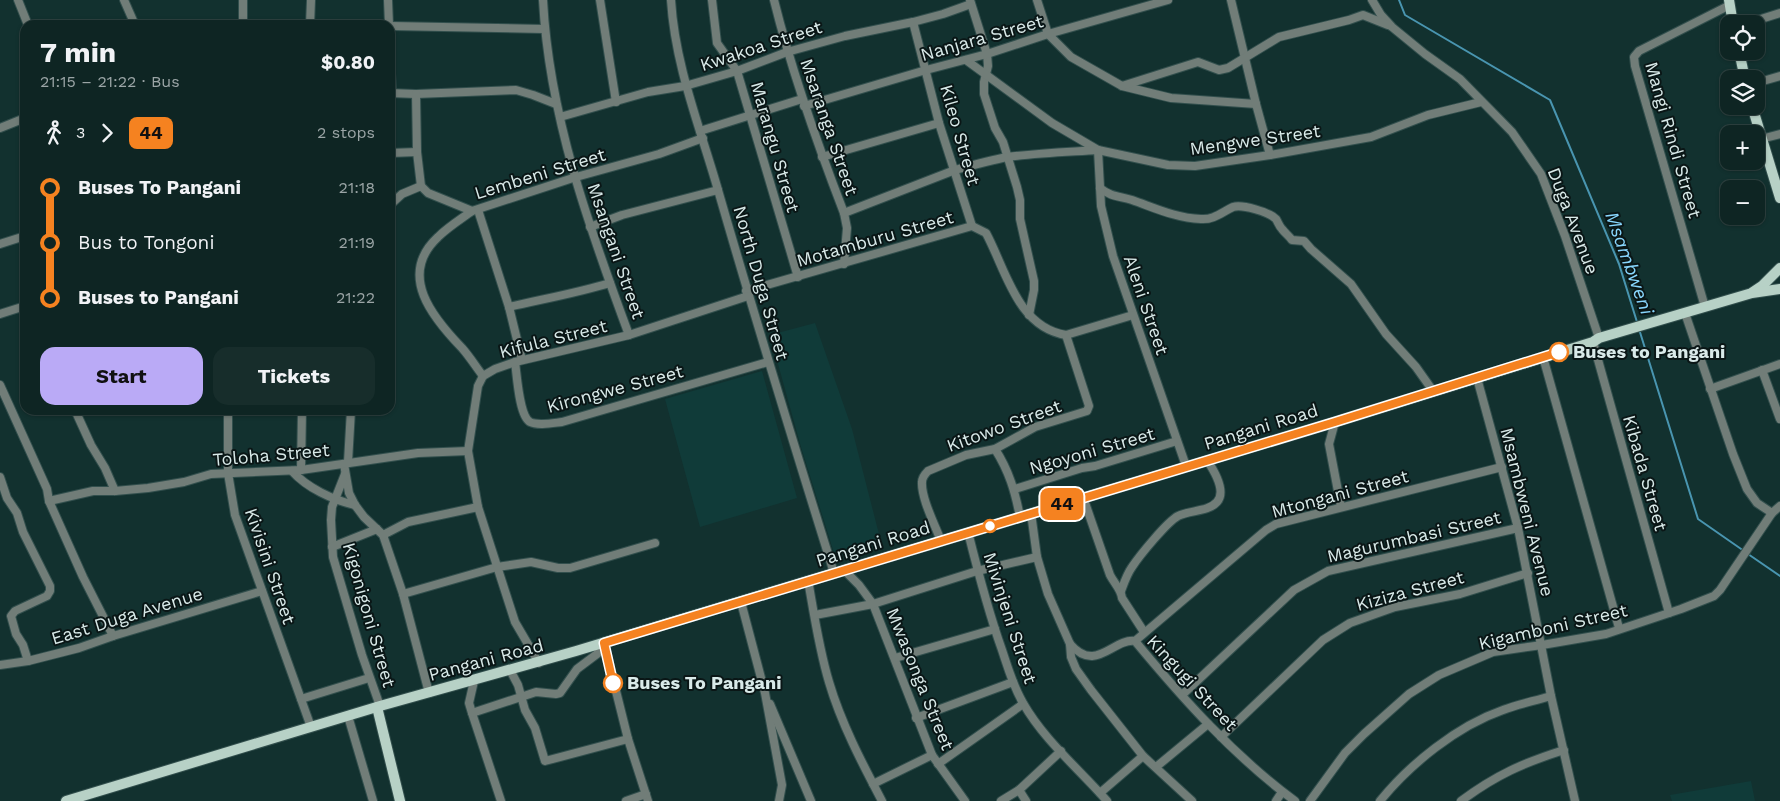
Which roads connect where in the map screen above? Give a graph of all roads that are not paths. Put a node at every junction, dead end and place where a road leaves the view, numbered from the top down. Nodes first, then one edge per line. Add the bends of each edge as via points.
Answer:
1 (18, 0) edge
2 (124, 0) edge
3 (243, 0) edge
4 (311, 0) edge
5 (388, 0) edge
6 (543, 0) edge
7 (600, 0) edge
8 (670, 0) edge
9 (712, 0) edge
10 (774, 0) edge
11 (1037, 0) edge
12 (1168, 0) edge
13 (1231, 0) edge
14 (1372, 0) edge
15 (971, 2) edge
16 (1730, 2) edge
17 (1780, 13) edge
18 (1732, 15) edge
19 (1765, 18) edge
20 (26, 20) edge
21 (132, 20) edge
22 (243, 20) edge
23 (310, 20) edge
24 (389, 20) edge
25 (913, 22) junction
26 (395, 26) edge
27 (1392, 27) junction
28 (544, 28) junction
29 (1048, 34) junction
30 (787, 52) junction
31 (987, 54) junction
32 (1245, 58) junction
33 (966, 60) junction
34 (926, 70) junction
35 (737, 71) junction
36 (986, 75) junction
37 (1780, 76) edge
38 (1765, 80) edge
39 (685, 86) junction
40 (1122, 86) junction
41 (395, 93) edge
42 (416, 94) junction
43 (616, 102) junction
44 (1481, 102) junction
45 (803, 103) junction
46 (556, 104) junction
47 (1256, 104) junction
48 (750, 116) junction
49 (560, 117) junction
50 (20, 120) edge
51 (940, 123) junction
52 (0, 128) edge
53 (701, 134) junction
54 (1780, 134) edge
55 (1765, 138) edge
56 (1098, 150) junction
57 (1765, 151) edge
58 (417, 152) junction
59 (395, 153) edge
60 (1270, 155) junction
61 (822, 157) junction
62 (1008, 157) junction
63 (955, 170) junction
64 (576, 177) junction
65 (420, 186) junction
66 (1100, 188) junction
67 (718, 190) junction
68 (1780, 197) edge
69 (395, 200) edge
70 (475, 211) junction
71 (844, 213) junction
72 (972, 226) junction
73 (590, 228) junction
74 (20, 238) edge
75 (0, 244) edge
76 (844, 264) junction
77 (1780, 268) edge
78 (798, 277) junction
79 (610, 283) junction
80 (1780, 289) edge
81 (1752, 293) junction
82 (747, 294) junction
83 (509, 307) junction
84 (1705, 307) junction
85 (20, 308) edge
86 (1685, 313) junction
87 (0, 314) edge
88 (1029, 315) junction
89 (1133, 315) junction
90 (629, 335) junction
91 (1066, 335) junction
92 (1596, 340) junction
93 (1543, 357) junction
94 (518, 361) junction
95 (768, 362) junction
96 (1780, 364) edge
97 (1762, 370) junction
98 (483, 376) junction
99 (1477, 378) junction
100 (0, 385) edge
101 (1710, 389) junction
102 (1434, 391) junction
103 (77, 415) edge
104 (228, 415) edge
105 (302, 415) edge
106 (351, 415) edge
107 (1780, 419) edge
108 (1335, 422) junction
109 (1177, 441) junction
110 (995, 449) junction
111 (468, 451) junction
112 (1207, 460) junction
113 (346, 463) junction
114 (1186, 466) junction
115 (1502, 467) junction
116 (301, 470) junction
117 (292, 471) junction
118 (228, 473) junction
119 (345, 474) junction
120 (0, 477) edge
121 (1015, 489) junction
122 (115, 491) junction
123 (1083, 497) junction
124 (334, 499) junction
125 (49, 501) junction
126 (355, 506) junction
127 (478, 506) junction
128 (1780, 506) edge
129 (1341, 507) junction
130 (1031, 513) junction
131 (1772, 513) junction
132 (1020, 517) junction
133 (1518, 528) junction
134 (380, 532) junction
135 (968, 532) junction
136 (941, 541) junction
137 (655, 543) dead end
138 (332, 547) junction
139 (1037, 557) junction
140 (498, 567) junction
141 (844, 570) junction
142 (977, 571) junction
143 (834, 573) junction
144 (1528, 573) junction
145 (808, 580) junction
146 (1122, 591) junction
147 (262, 592) junction
148 (403, 594) junction
149 (741, 602) junction
150 (873, 604) junction
151 (1669, 613) junction
152 (815, 615) junction
153 (1619, 628) junction
154 (995, 629) junction
155 (1144, 632) junction
156 (113, 636) junction
157 (1134, 641) junction
158 (604, 643) junction
159 (1070, 644) junction
160 (1542, 645) junction
161 (895, 658) junction
162 (28, 661) junction
163 (539, 663) junction
164 (0, 665) edge
165 (510, 670) junction
166 (370, 678) junction
167 (474, 681) junction
168 (1013, 682) junction
169 (429, 693) junction
170 (765, 693) junction
171 (1182, 695) junction
172 (1551, 696) junction
173 (521, 698) junction
174 (302, 699) junction
175 (1023, 704) junction
176 (378, 707) junction
177 (472, 713) junction
178 (348, 716) junction
179 (916, 718) junction
180 (1208, 724) junction
181 (311, 727) junction
182 (1221, 737) junction
183 (628, 739) junction
184 (1564, 750) junction
185 (1061, 751) junction
186 (932, 755) junction
187 (1143, 756) junction
188 (938, 764) junction
189 (1156, 767) junction
190 (873, 784) junction
191 (1019, 790) junction
192 (1282, 792) junction
193 (1100, 793) junction
194 (647, 798) edge
195 (66, 801) edge
196 (373, 801) edge
197 (400, 801) edge
198 (501, 801) edge
199 (626, 801) edge
200 (778, 801) edge
201 (811, 801) edge
202 (882, 801) edge
203 (966, 801) edge
204 (1001, 801) edge
205 (1026, 801) edge
206 (1107, 801) edge
207 (1192, 801) edge
208 (1276, 801) edge
209 (1295, 801) edge
210 (1310, 801) edge
211 (1380, 801) edge
212 (1461, 801) edge
213 (1575, 801) edge

1 - 20 street
2 - 21 street
3 - 22 street
4 - 23 street
5 - 24 street
6 - 28 street, Msangani Street
7 - 43 street
8 - 39 street, North Duga Street
9 - 35 street, Marangu Street via 717,43
10 - 30 street, Msaranga Street
11 - 29 street
12 - 29 street, Nanjara Street
13 - 32 street
14 - 27 street, Duga Avenue
15 - 25 street, Kwakoa Street
15 - 31 street
16 - 18 main road
16 - 84 street, Mangi Rindi Street via 1634,57
17 - 19 street
25 - 30 street, Kwakoa Street
25 - 34 street, Kileo Street
26 - 28 street
27 - 32 street via 1363,15 1279,37
27 - 44 street, Duga Avenue via 1460,79
28 - 46 street, Msangani Street
29 - 31 street, Nanjara Street
29 - 40 street via 1071,57
30 - 35 street, Kwakoa Street
30 - 45 street, Msaranga Street
31 - 33 street, Nanjara Street
31 - 36 street
32 - 40 street via 1219,70 1198,62
32 - 47 street
33 - 34 street, Nanjara Street
33 - 36 street, Mengwe Street
34 - 45 street, Nanjara Street
34 - 51 street, Kileo Street
35 - 39 street, Kwakoa Street
35 - 48 street, Marangu Street
36 - 56 street, Mengwe Street
36 - 62 street via 984,94
37 - 38 street
39 - 43 street, Kwakoa Street via 648,92
39 - 53 street, North Duga Street
40 - 47 street via 1171,98
41 - 42 street
42 - 46 street via 516,90
42 - 58 street
43 - 49 street, Kwakoa Street
44 - 60 street, Mengwe Street via 1428,115 1370,137
44 - 92 street, Duga Avenue via 1512,132 1541,174 1565,236
45 - 48 street, Nanjara Street
45 - 61 street, Msaranga Street
46 - 49 street, Msangani Street
47 - 60 street
48 - 53 street, Lembeni Street
48 - 78 street, Marangu Street
49 - 64 street, Msangani Street
50 - 52 street
51 - 61 street
51 - 63 street, Kileo Street
53 - 64 street, Lembeni Street via 659,154
53 - 67 street, North Duga Street
54 - 55 street
56 - 60 street, Mengwe Street via 1168,165 1195,166
56 - 62 street
56 - 66 street, Aleni Street
57 - 68 main road
58 - 59 street
58 - 65 street
61 - 71 street, Msaranga Street
62 - 63 street
62 - 88 street via 1020,200 1020,219 1034,281
63 - 71 street
63 - 72 street, Kileo Street
64 - 70 street, Lembeni Street
64 - 73 street, Msangani Street
65 - 69 street
65 - 70 street, Lembeni Street via 428,193
66 - 89 street, Aleni Street via 1106,230
66 - 102 street via 1109,195 1183,217 1203,220 1242,206 1269,214 1292,240 1304,241 1351,284 1386,334
67 - 73 street via 622,215
67 - 82 street, North Duga Street
70 - 83 street
70 - 98 street via 437,237 420,269 420,290 431,312
71 - 76 street, Msaranga Street via 847,228
72 - 76 street, Motamburu Street
72 - 88 street, Motamburu Street via 986,233 1014,294
73 - 79 street, Msangani Street
74 - 75 street
76 - 78 street, Motamburu Street
77 - 81 main road
78 - 82 street, Motamburu Street
79 - 83 street
79 - 90 street, Msangani Street
80 - 81 main road, Pangani Road
81 - 84 main road, Pangani Road
82 - 90 street, Kifula Street
82 - 95 street, North Duga Street
83 - 94 street
84 - 86 main road, Pangani Road
85 - 87 street
86 - 92 main road, Pangani Road
86 - 101 street
88 - 91 street, Motamburu Street via 1044,326
89 - 91 street
89 - 109 street, Aleni Street
90 - 94 street, Kifula Street
91 - 110 street, Kitowo Street via 1089,406 1087,411 1035,427
92 - 93 main road, Pangani Road
92 - 151 street, Kibada Street
93 - 99 main road, Pangani Road
93 - 153 street
94 - 95 street, Kirongwe Street via 520,401 526,418 533,423 562,422
94 - 98 street, Kifula Street
95 - 143 street, North Duga Street
96 - 97 street
97 - 101 street
97 - 107 street
98 - 111 street, Kifula Street via 478,386
99 - 102 main road, Pangani Road
99 - 115 street, Msambweni Avenue
100 - 125 street via 47,489
101 - 131 street via 1747,489 1756,504
102 - 108 main road, Pangani Road
103 - 122 street
104 - 118 street, Kivisini Street
105 - 116 street
106 - 113 street
108 - 112 main road, Pangani Road
108 - 129 street via 1329,444
109 - 114 street, Aleni Street
109 - 121 street, Ngoyoni Street
110 - 121 street, Ngoyoni Street
110 - 136 street, Kitowo Street via 966,455 923,476 924,497
111 - 113 street, Toloha Street via 418,453
111 - 127 street, Kifula Street
112 - 114 main road, Pangani Road
112 - 146 street via 1218,479 1218,501 1209,508 1179,516 1168,523 1131,567
113 - 116 street, Toloha Street
113 - 119 street
114 - 123 main road, Pangani Road
115 - 129 street, Mtongani Street
115 - 133 street, Msambweni Avenue
116 - 117 street, Toloha Street
117 - 118 street, Toloha Street
117 - 124 street via 299,480
118 - 122 street, Toloha Street
118 - 147 street, Kivisini Street via 235,515
119 - 124 street, Kigonigoni Street
119 - 126 street
120 - 162 street via 50,586 47,596 11,616
121 - 132 street, Ngoyoni Street
122 - 125 street, Toloha Street via 93,491
123 - 130 main road, Pangani Road
123 - 146 street via 1113,583
124 - 126 street
124 - 138 street, Kigonigoni Street via 330,520
125 - 156 street
126 - 134 street
127 - 134 street
127 - 140 street, Kifula Street
128 - 131 street
129 - 155 street, Mtongani Street via 1276,524
130 - 132 main road, Pangani Road
130 - 139 street
131 - 151 street, Kigamboni Street via 1717,594
132 - 135 main road, Pangani Road
133 - 144 street, Msambweni Avenue
133 - 171 street, Magurumbasi Street via 1328,571 1294,590
134 - 138 street
134 - 148 street
135 - 136 main road, Pangani Road
135 - 142 street, Mivinjeni Street
136 - 141 main road, Pangani Road
137 - 140 street via 570,568 531,562
138 - 166 street, Kigonigoni Street via 345,601
139 - 142 street
139 - 159 street via 1048,594
140 - 148 street
140 - 163 street, Kifula Street via 515,622
141 - 143 main road, Pangani Road
141 - 150 street, Mwasonga Street
142 - 150 street
142 - 154 street, Mivinjeni Street
143 - 145 main road, Pangani Road
144 - 160 street, Msambweni Avenue
144 - 182 street, Kiziza Street via 1460,594 1395,607 1350,623 1323,640
145 - 149 main road, Pangani Road
145 - 152 street
146 - 155 street via 1122,598
147 - 156 street, East Duga Avenue
147 - 174 street, Kivisini Street
148 - 169 street
149 - 158 main road, Pangani Road
149 - 170 street
150 - 152 street
150 - 161 street, Mwasonga Street
151 - 153 street, Kigamboni Street
152 - 190 street via 830,684 849,735
153 - 160 street, Kigamboni Street via 1606,634
154 - 161 street
154 - 168 street, Mivinjeni Street
155 - 157 street, Mtongani Street
156 - 162 street, East Duga Avenue
157 - 159 street, Kingugi Street via 1091,656 1081,654
157 - 171 street, Kingugi Street
158 - 163 main road, Pangani Road
158 - 173 street via 597,654 577,669 560,692 536,692
158 - 183 street
159 - 187 street via 1076,670
160 - 172 street, Msambweni Avenue
160 - 210 street, Kigamboni Street via 1493,652 1439,675 1409,694 1345,753
161 - 179 street, Mwasonga Street
162 - 164 street, East Duga Avenue
163 - 165 main road, Pangani Road
165 - 167 main road, Pangani Road
165 - 173 street
166 - 174 street
166 - 176 street, Kigonigoni Street
167 - 169 main road, Pangani Road
167 - 177 street via 469,703
168 - 175 street, Mivinjeni Street
168 - 179 street
169 - 176 main road, Pangani Road
170 - 200 street via 782,785
170 - 201 street
171 - 180 street, Kingugi Street
172 - 184 street, Msambweni Avenue
172 - 211 street via 1502,710 1471,725 1429,751 1393,784
173 - 177 street
173 - 183 street via 546,761
174 - 181 street, Kivisini Street
175 - 185 street, Mivinjeni Street
175 - 188 street
176 - 178 main road, Pangani Road
176 - 197 main road
177 - 198 street
178 - 181 main road, Pangani Road
178 - 196 street
179 - 186 street, Mwasonga Street
180 - 182 street, Kingugi Street
180 - 189 street
181 - 195 main road, Pangani Road
182 - 192 street, Kingugi Street
183 - 194 street
184 - 212 street via 1504,773
184 - 213 street, Msambweni Avenue
185 - 191 street
185 - 193 street, Mivinjeni Street
186 - 188 street, Mwasonga Street
186 - 190 street
187 - 189 street
187 - 193 street
188 - 203 street, Mwasonga Street
189 - 207 street
190 - 202 street
191 - 204 street
191 - 205 street
192 - 208 street
192 - 209 street, Kingugi Street
193 - 206 street, Mivinjeni Street
194 - 199 street

